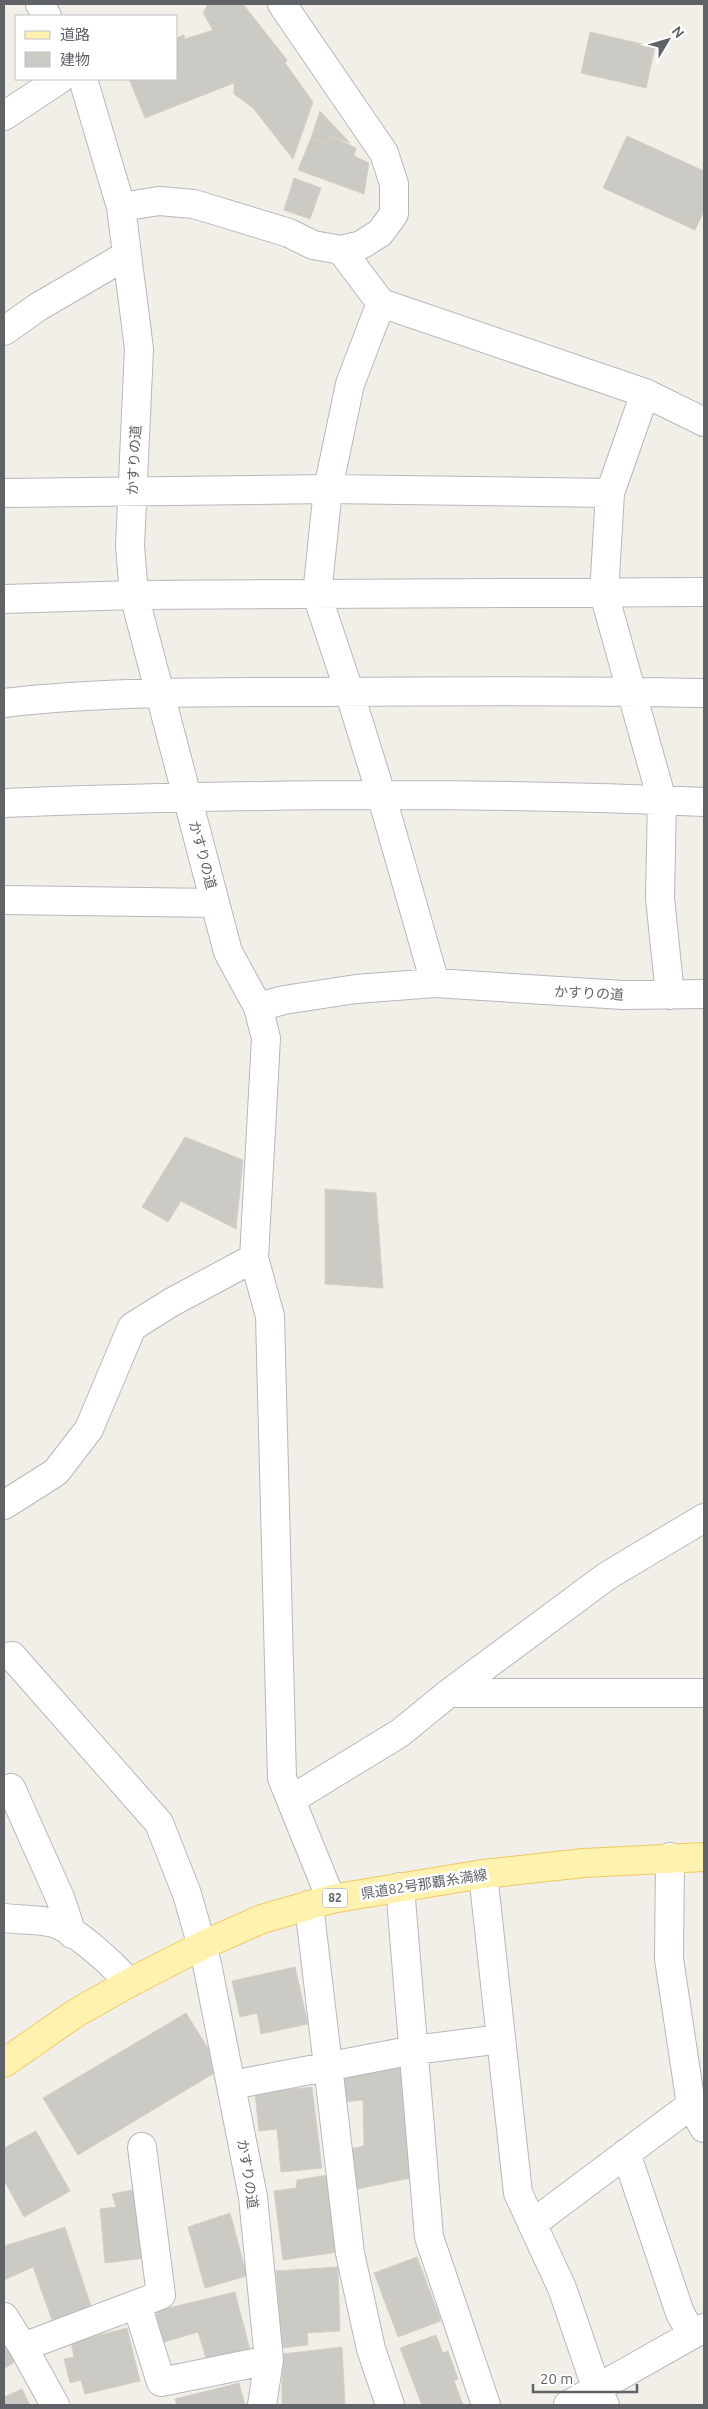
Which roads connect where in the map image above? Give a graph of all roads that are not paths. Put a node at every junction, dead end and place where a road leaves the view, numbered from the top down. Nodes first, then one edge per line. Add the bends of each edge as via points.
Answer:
1 (40, 4) edge
2 (282, 4) edge
3 (46, 15) edge
4 (58, 80) edge
5 (83, 80) edge
6 (4, 116) edge
7 (121, 207) junction
8 (341, 250) junction
9 (127, 255) junction
10 (381, 303) junction
11 (4, 330) edge
12 (645, 393) junction
13 (704, 422) edge
14 (328, 489) junction
15 (133, 491) junction
16 (610, 492) junction
17 (4, 493) edge
18 (704, 592) edge
19 (134, 594) junction
20 (604, 594) junction
21 (317, 595) junction
22 (4, 599) edge
23 (350, 691) junction
24 (161, 692) junction
25 (631, 692) junction
26 (704, 693) edge
27 (4, 703) edge
28 (381, 794) junction
29 (187, 796) junction
30 (662, 800) junction
31 (704, 802) edge
32 (4, 803) edge
33 (4, 900) edge
34 (215, 903) junction
35 (435, 983) junction
36 (704, 994) edge
37 (670, 995) junction
38 (258, 1007) junction
39 (254, 1258) junction
40 (4, 1505) edge
41 (704, 1518) edge
42 (12, 1656) dead end
43 (449, 1693) junction
44 (704, 1693) edge
45 (11, 1788) dead end
46 (292, 1799) junction
47 (670, 1857) junction
48 (704, 1857) edge
49 (483, 1874) junction
50 (400, 1887) junction
51 (320, 1902) junction
52 (4, 1918) edge
53 (72, 1934) junction
54 (203, 1945) junction
55 (129, 1982) junction
56 (501, 2039) junction
57 (414, 2050) junction
58 (4, 2063) edge
59 (327, 2067) junction
60 (232, 2085) junction
61 (690, 2105) junction
62 (704, 2128) edge
63 (142, 2147) dead end
64 (626, 2153) junction
65 (532, 2224) junction
66 (137, 2304) junction
67 (4, 2318) edge
68 (698, 2332) edge
69 (23, 2347) junction
70 (269, 2360) junction
71 (601, 2398) edge
72 (55, 2405) edge
73 (262, 2405) edge
74 (390, 2405) edge
75 (486, 2405) edge
76 (568, 2405) edge

1 - 3 street
2 - 8 street via 384,153 394,184 394,214 380,233 361,245
4 - 6 street
5 - 7 street, かすりの道
7 - 8 street via 159,201 194,204 289,233 313,245
7 - 9 street, かすりの道
8 - 10 street
9 - 11 street
9 - 15 street, かすりの道 via 139,349
10 - 12 street
10 - 14 street via 350,384
12 - 13 street
12 - 16 street
14 - 15 street
14 - 16 street
14 - 21 street
15 - 17 street
15 - 19 street, かすりの道 via 130,546
16 - 20 street
18 - 20 street
19 - 21 street
19 - 22 street
19 - 24 street, かすりの道
20 - 21 street
20 - 25 street
21 - 23 street
23 - 24 street
23 - 25 street
23 - 28 street
24 - 27 street via 66,696
24 - 29 street, かすりの道
25 - 26 street
25 - 30 street
28 - 29 street
28 - 30 street
28 - 35 street
29 - 32 street
29 - 34 street, かすりの道
30 - 31 street
30 - 37 street via 660,898
33 - 34 street
34 - 38 street, かすりの道 via 228,952
35 - 37 street, かすりの道
35 - 38 street, かすりの道 via 356,989
36 - 37 street, かすりの道
38 - 39 street via 266,1038
39 - 40 street via 172,1302 132,1328 89,1429 56,1472
39 - 46 street via 270,1316 282,1778
41 - 43 street via 607,1576
42 - 54 street, かすりの道 via 159,1823
43 - 44 street
43 - 46 street via 400,1732
45 - 53 street via 61,1900
46 - 51 street
47 - 48 main road, 県道82号那覇糸満線 / 82
47 - 49 main road, 県道82号那覇糸満線 / 82
47 - 61 street via 669,1959
49 - 50 main road, 県道82号那覇糸満線 / 82
49 - 56 street
50 - 51 main road, 県道82号那覇糸満線 / 82
50 - 57 street
51 - 54 main road, 県道82号那覇糸満線 / 82 via 262,1919
51 - 59 street
52 - 53 street via 54,1923
53 - 55 street via 113,1963
54 - 55 main road, 県道82号那覇糸満線 / 82
54 - 60 street, かすりの道
55 - 58 main road, 県道82号那覇糸満線 / 82 via 76,2013
56 - 57 street
56 - 65 street via 518,2193
57 - 59 street
57 - 75 street via 430,2238
59 - 60 street
59 - 74 street via 350,2253 372,2349
60 - 70 street, かすりの道 via 253,2197
61 - 62 street
61 - 64 street
63 - 66 street via 161,2296
64 - 65 street
64 - 68 street via 680,2312
65 - 71 street via 562,2288
66 - 69 street
66 - 70 street via 161,2382
67 - 69 street
68 - 71 street
69 - 72 street
70 - 73 street, かすりの道
71 - 76 street

